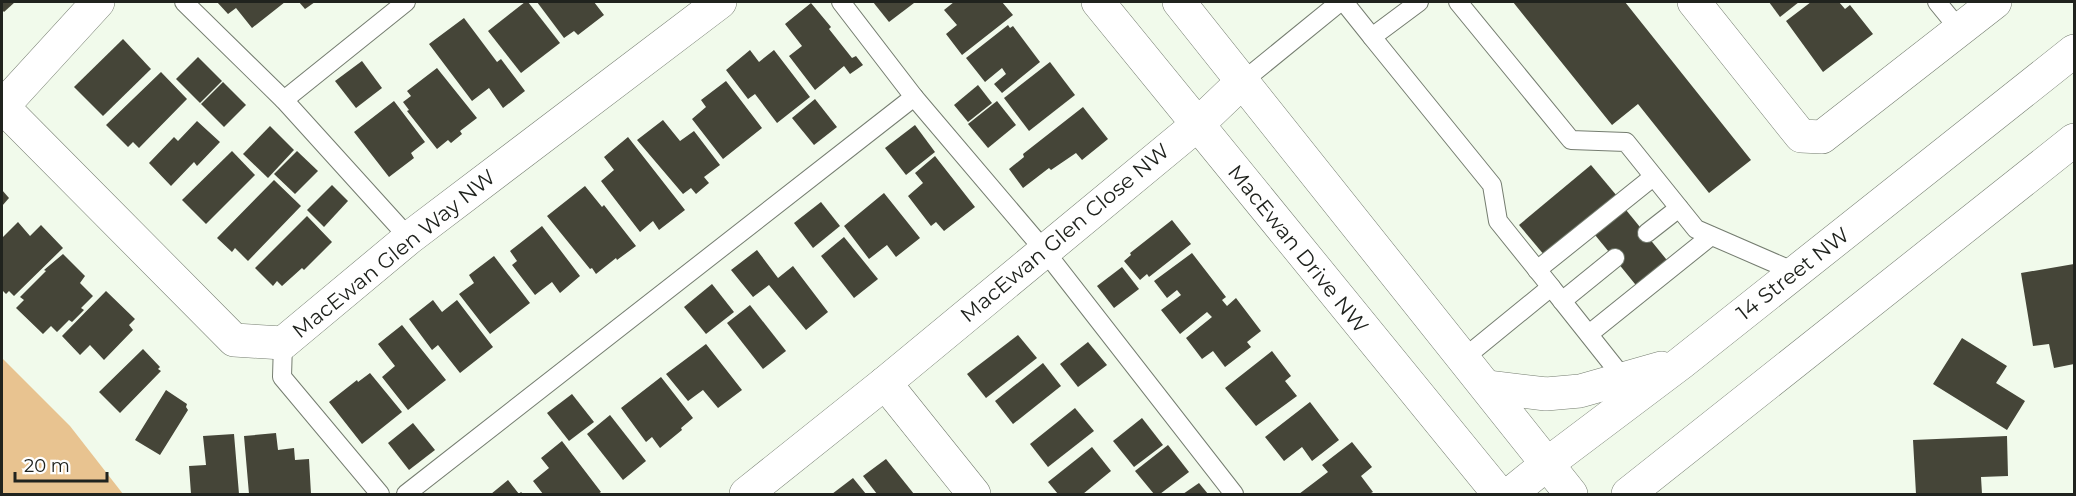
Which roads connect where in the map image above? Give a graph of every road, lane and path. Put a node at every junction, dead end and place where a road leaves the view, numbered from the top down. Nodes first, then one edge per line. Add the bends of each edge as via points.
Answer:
1 (98, 2) edge
2 (184, 2) edge
3 (406, 2) edge
4 (720, 2) edge
5 (841, 2) edge
6 (1098, 2) edge
7 (1179, 2) edge
8 (1342, 2) edge
9 (1419, 2) edge
10 (1458, 2) edge
11 (1694, 2) edge
12 (1937, 2) edge
13 (1995, 2) edge
14 (1959, 29) junction
15 (1372, 37) junction
16 (2074, 51) edge
17 (1243, 81) junction
18 (914, 97) junction
19 (284, 100) junction
20 (2, 107) edge
21 (1197, 125) junction
22 (2074, 140) edge
23 (1653, 177) junction
24 (1678, 208) junction
25 (1647, 233) dead end
26 (1711, 236) junction
27 (409, 238) junction
28 (1044, 250) junction
29 (1615, 258) dead end
30 (1537, 270) junction
31 (1796, 272) junction
32 (1556, 294) junction
33 (1589, 334) junction
34 (283, 343) junction
35 (1464, 358) junction
36 (1681, 363) junction
37 (1624, 379) junction
38 (885, 383) junction
39 (1487, 387) junction
40 (1547, 464) junction
41 (380, 495) edge
42 (406, 495) edge
43 (746, 495) edge
44 (974, 495) edge
45 (1234, 495) edge
46 (1499, 495) edge
47 (1510, 495) edge
48 (1571, 495) edge
49 (1628, 495) edge

1 - 20 street
2 - 19 lane
3 - 19 lane
4 - 27 street, MacEwan Glen Way NW
5 - 18 lane
6 - 21 street, MacEwan Drive NW
7 - 17 street
8 - 15 lane
8 - 17 lane
9 - 15 lane
10 - 23 lane via 1571,140 1626,142
11 - 14 street via 1801,136 1822,137
12 - 14 lane
13 - 14 street
15 - 30 lane via 1492,185 1498,221
16 - 31 street, 14 Street NW
17 - 21 street, MacEwan Glen Close NW
17 - 35 street
18 - 28 lane
18 - 42 lane
19 - 27 lane
20 - 34 street, MacEwan Glen Way NW via 234,340
21 - 28 street, MacEwan Glen Close NW
21 - 46 street, MacEwan Drive NW
22 - 49 street
23 - 24 lane
23 - 30 lane
24 - 25 lane
24 - 26 lane via 1696,229
26 - 31 lane
26 - 33 lane
27 - 34 street, MacEwan Glen Way NW
28 - 38 street, MacEwan Glen Close NW
28 - 45 lane
29 - 32 lane
30 - 32 lane
31 - 36 street, 14 Street NW
32 - 33 lane
32 - 35 lane
33 - 37 lane
34 - 41 lane via 282,376
35 - 39 street
36 - 37 street
36 - 40 street, 14 Street NW
37 - 39 street via 1580,391 1546,394
38 - 43 street, MacEwan Glen Close NW
38 - 44 street
39 - 40 street
40 - 47 street, 14 Street NW
40 - 48 street

